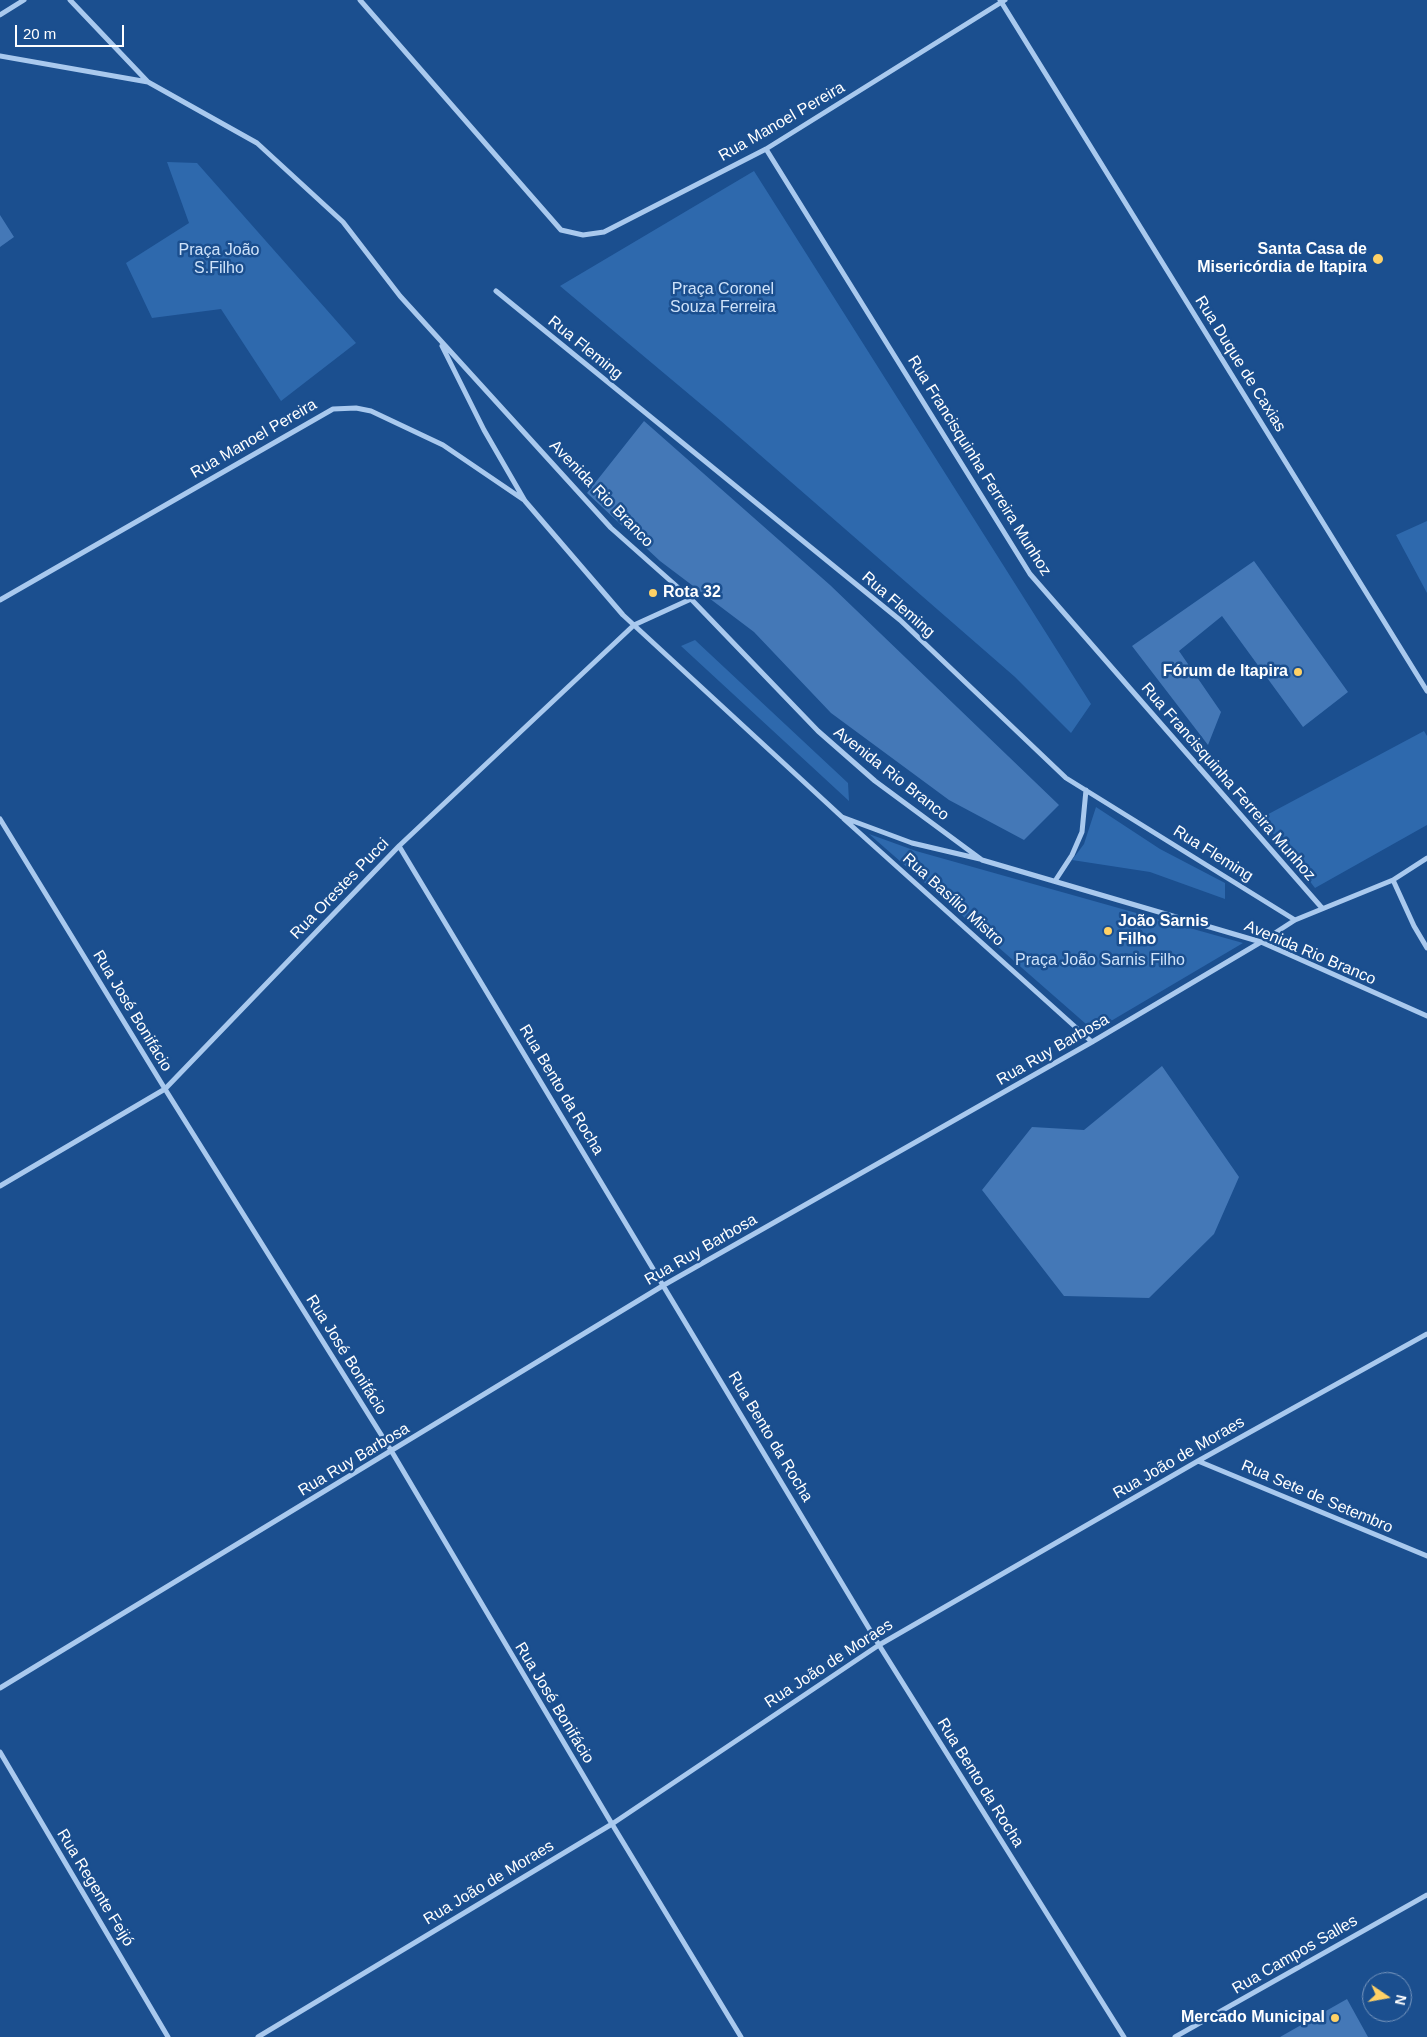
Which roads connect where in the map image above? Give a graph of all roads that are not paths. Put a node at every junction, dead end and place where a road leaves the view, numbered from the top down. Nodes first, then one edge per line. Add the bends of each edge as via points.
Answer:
1 (24, 0) edge
2 (70, 0) edge
3 (360, 0) edge
4 (1003, 1) edge
5 (0, 15) edge
6 (0, 56) edge
7 (148, 82) junction
8 (766, 149) junction
9 (496, 291) dead end
10 (438, 338) junction
11 (525, 501) junction
12 (691, 599) junction
13 (0, 600) edge
14 (634, 625) junction
15 (1427, 691) edge
16 (1086, 790) junction
17 (842, 817) junction
18 (0, 819) edge
19 (399, 846) junction
20 (1427, 858) edge
21 (982, 860) junction
22 (1393, 880) junction
23 (1055, 881) junction
24 (1322, 908) junction
25 (1296, 920) junction
26 (1261, 942) junction
27 (1427, 948) edge
28 (1427, 1016) edge
29 (1092, 1042) junction
30 (164, 1089) junction
31 (0, 1186) edge
32 (664, 1285) junction
33 (1427, 1334) edge
34 (392, 1452) junction
35 (1198, 1461) junction
36 (1427, 1556) edge
37 (879, 1645) junction
38 (0, 1688) edge
39 (0, 1752) edge
40 (612, 1824) junction
41 (1427, 1894) edge
42 (168, 2037) edge
43 (258, 2037) edge
44 (741, 2037) edge
45 (1124, 2037) edge
46 (1176, 2037) edge

1 - 5 street
2 - 7 street
3 - 8 street, Rua Manoel Pereira via 561,230 582,235 604,232
4 - 8 street, Rua Manoel Pereira
4 - 15 street, Rua Duque de Caxias
6 - 7 street
7 - 10 street, Avenida Rio Branco via 257,143 343,222 400,296
8 - 24 street, Rua Francisquinha Ferreira Munhoz via 1030,574
9 - 16 street, Rua Fleming via 900,620 1066,778
10 - 11 street via 484,430
10 - 12 street, Avenida Rio Branco via 611,528
11 - 13 street, Rua Manoel Pereira via 443,445 371,411 333,409
11 - 14 street, Rua Basílio Mistro
12 - 14 street, Rua Orestes Pucci
12 - 21 street, Avenida Rio Branco via 818,731 875,781
14 - 17 street, Rua Basílio Mistro
14 - 19 street, Rua Orestes Pucci
16 - 23 street via 1082,832
16 - 25 street, Rua Fleming
17 - 21 street via 912,843
17 - 29 street, Rua Basílio Mistro
18 - 30 street, Rua José Bonifácio
19 - 30 street, Rua Orestes Pucci
19 - 32 street, Rua Bento da Rocha
20 - 22 street, Rua Ruy Barbosa
21 - 23 street, Avenida Rio Branco
22 - 24 street, Rua Ruy Barbosa
22 - 27 street
23 - 26 street, Avenida Rio Branco
24 - 25 street, Rua Ruy Barbosa
25 - 26 street, Rua Ruy Barbosa
26 - 28 street, Avenida Rio Branco
26 - 29 street, Rua Ruy Barbosa
29 - 32 street, Rua Ruy Barbosa
30 - 31 street, Rua Orestes Pucci
30 - 34 street, Rua José Bonifácio
32 - 34 street, Rua Ruy Barbosa
32 - 37 street, Rua Bento da Rocha
33 - 35 street, Rua João de Moraes
34 - 38 street, Rua Ruy Barbosa
34 - 40 street, Rua José Bonifácio
35 - 36 street, Rua Sete de Setembro
35 - 37 street, Rua João de Moraes
37 - 40 street, Rua João de Moraes
37 - 45 street, Rua Bento da Rocha
39 - 42 street, Rua Regente Feijó
40 - 43 street, Rua João de Moraes
40 - 44 street, Rua José Bonifácio
41 - 46 street, Rua Campos Salles

